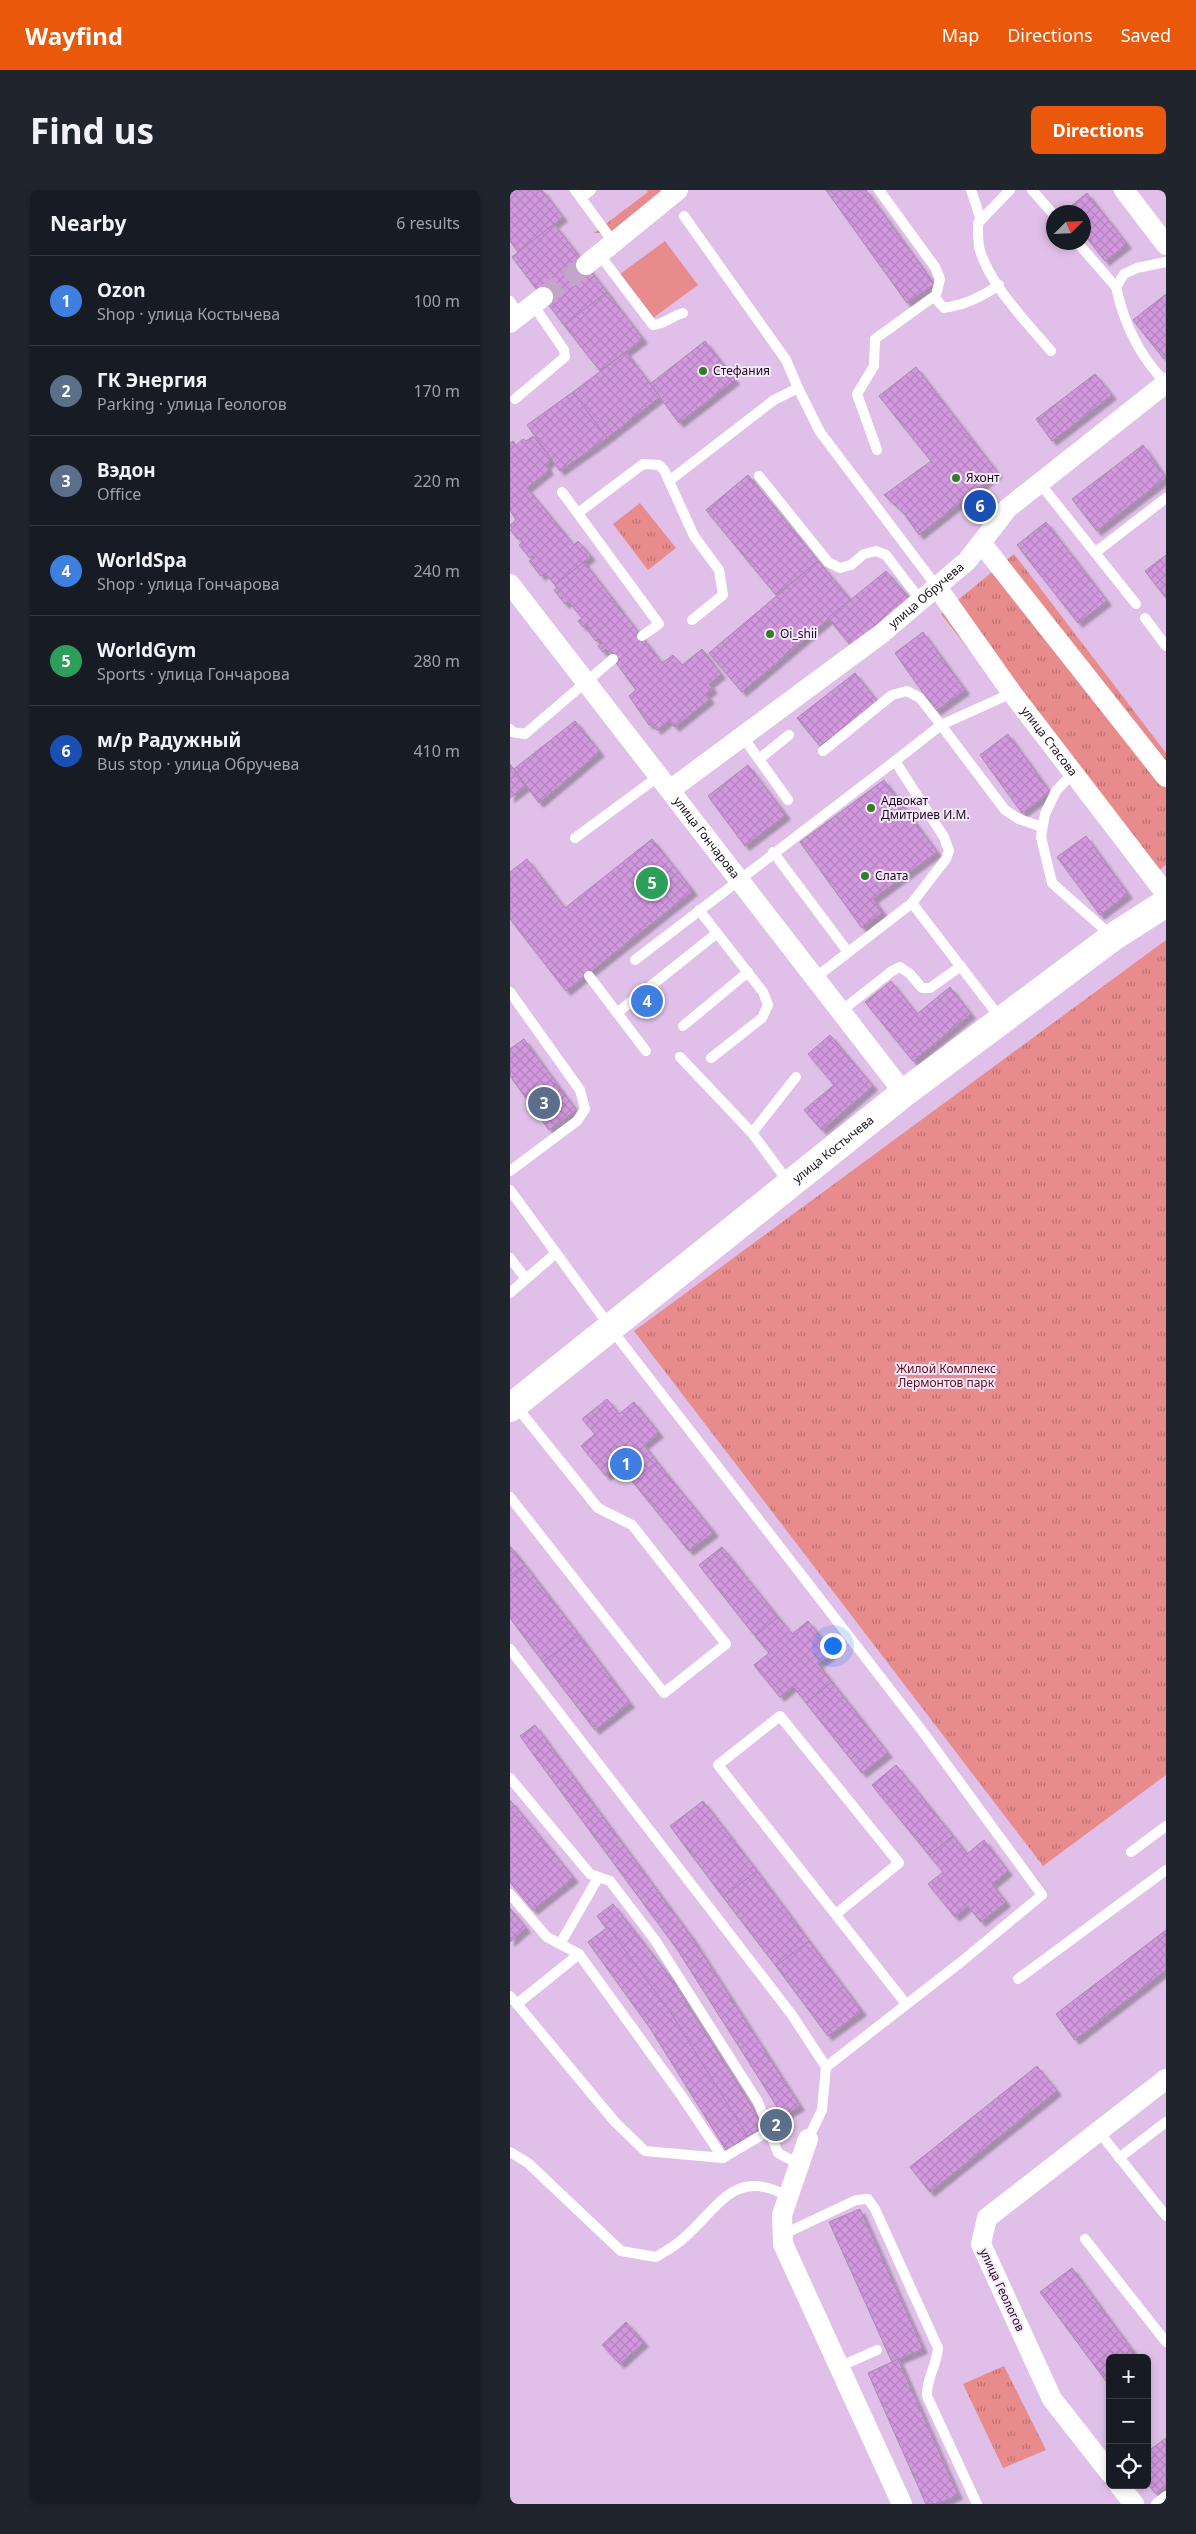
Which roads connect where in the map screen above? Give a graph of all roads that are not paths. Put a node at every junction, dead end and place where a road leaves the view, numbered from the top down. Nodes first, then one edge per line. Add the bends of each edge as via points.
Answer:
1 (591, 190) edge
2 (678, 190) edge
3 (879, 190) edge
4 (971, 190) edge
5 (1010, 190) edge
6 (1032, 190) edge
7 (1124, 190) edge
8 (578, 194) edge
9 (1046, 206) edge
10 (684, 216) dead end
11 (981, 220) junction
12 (1166, 245) edge
13 (1084, 250) edge
14 (600, 254) junction
15 (1166, 262) edge
16 (999, 285) junction
17 (1116, 287) junction
18 (934, 297) junction
19 (523, 309) edge
20 (684, 312) dead end
21 (1051, 351) dead end
22 (1166, 383) edge
23 (798, 388) junction
24 (515, 399) dead end
25 (877, 450) dead end
26 (759, 476) dead end
27 (669, 481) junction
28 (1038, 481) junction
29 (562, 492) dead end
30 (1166, 498) edge
31 (578, 513) junction
32 (982, 544) junction
33 (1096, 552) junction
34 (510, 584) edge
35 (937, 587) junction
36 (921, 600) junction
37 (1136, 604) dead end
38 (1145, 618) dead end
39 (692, 620) dead end
40 (642, 636) dead end
41 (1166, 646) edge
42 (612, 658) dead end
43 (586, 682) junction
44 (1012, 693) junction
45 (941, 725) junction
46 (510, 729) edge
47 (789, 735) dead end
48 (743, 737) junction
49 (823, 751) dead end
50 (759, 759) junction
51 (895, 761) junction
52 (1073, 773) junction
53 (1166, 777) edge
54 (665, 783) junction
55 (788, 800) dead end
56 (1042, 827) junction
57 (575, 838) dead end
58 (773, 852) junction
59 (739, 879) junction
60 (1166, 894) edge
61 (912, 902) junction
62 (1166, 903) edge
63 (699, 910) junction
64 (717, 932) junction
65 (1113, 938) junction
66 (848, 952) junction
67 (635, 960) dead end
68 (960, 966) junction
69 (748, 972) junction
70 (589, 976) dead end
71 (815, 978) junction
72 (510, 992) edge
73 (840, 1012) junction
74 (617, 1013) junction
75 (1003, 1021) junction
76 (684, 1026) dead end
77 (646, 1050) dead end
78 (680, 1058) dead end
79 (710, 1058) dead end
80 (796, 1077) dead end
81 (904, 1093) junction
82 (752, 1133) junction
83 (510, 1171) edge
84 (791, 1185) junction
85 (510, 1190) edge
86 (556, 1253) junction
87 (510, 1258) edge
88 (526, 1279) junction
89 (510, 1293) edge
90 (611, 1327) junction
91 (512, 1406) edge
92 (510, 1497) edge
93 (510, 1649) edge
94 (510, 1778) edge
95 (1166, 1826) edge
96 (1131, 1852) dead end
97 (1166, 1870) edge
98 (598, 1878) junction
99 (510, 1894) edge
100 (836, 1914) junction
101 (560, 1944) junction
102 (578, 1954) junction
103 (1018, 1979) dead end
104 (513, 2000) edge
105 (906, 2004) junction
106 (826, 2068) junction
107 (1166, 2080) edge
108 (1166, 2122) edge
109 (770, 2130) junction
110 (1099, 2132) junction
111 (808, 2139) joint
112 (510, 2152) edge
113 (723, 2158) junction
114 (1119, 2158) junction
115 (799, 2164) junction
116 (787, 2196) junction
117 (1166, 2216) edge
118 (782, 2235) junction
119 (1085, 2240) dead end
120 (1166, 2342) edge
121 (876, 2350) dead end
122 (839, 2367) junction
123 (1106, 2468) edge
124 (1122, 2489) edge
125 (1166, 2496) edge
126 (902, 2504) edge
127 (977, 2504) edge
128 (1134, 2504) edge
129 (1156, 2504) edge

1 - 8 lane
2 - 14 street
3 - 18 lane via 935,267 940,279
4 - 11 lane
5 - 11 lane
6 - 9 lane
7 - 12 street
8 - 14 lane
10 - 23 lane via 786,360
11 - 16 lane via 978,223 979,246
13 - 17 lane
14 - 20 lane via 653,325 663,324
15 - 17 lane via 1124,274
16 - 18 lane via 984,296 957,306 944,308
16 - 21 lane
17 - 22 lane via 1120,309 1132,337 1154,371
18 - 25 lane via 875,339 874,366 857,394
19 - 24 lane via 564,350 565,358
22 - 28 street, улица Обручева
23 - 27 lane via 774,400
23 - 35 lane via 820,432
26 - 36 lane via 828,562 840,568 851,565 864,554 876,551 886,555
27 - 31 lane via 659,465 643,464
27 - 39 lane via 694,536 719,570 723,594
28 - 32 street, улица Обручева via 1008,508
28 - 33 lane
29 - 31 lane
30 - 33 lane
31 - 40 lane via 658,624
32 - 35 street, улица Обручева via 967,562
32 - 53 street
33 - 37 lane
34 - 43 street, улица Гончарова
35 - 36 street, улица Обручева
35 - 44 street, улица Стасова
36 - 48 street, улица Обручева via 881,634
38 - 41 lane
42 - 43 lane
43 - 46 lane via 525,734
43 - 54 street, улица Гончарова
44 - 45 lane
44 - 52 street, улица Стасова
45 - 49 lane via 920,698 907,691 892,695
45 - 51 lane
45 - 56 lane via 1005,810
47 - 50 lane
48 - 50 lane
48 - 54 street, улица Обручева
50 - 55 lane
51 - 58 lane
51 - 61 lane via 944,837 949,851
52 - 56 lane via 1056,791
52 - 60 street, улица Стасова
54 - 57 lane
54 - 59 street, улица Гончарова
56 - 65 lane via 1041,837 1052,883
58 - 59 lane
58 - 66 lane
59 - 63 lane
59 - 71 street, улица Гончарова
61 - 66 lane
61 - 68 lane
62 - 65 street, улица Костычева
63 - 64 lane
63 - 67 lane
64 - 69 lane
64 - 74 lane
65 - 75 street, улица Костычева
66 - 71 lane
68 - 73 lane via 930,988 922,988 900,967
68 - 75 lane
69 - 76 lane
69 - 79 lane via 768,1005 762,1018
70 - 74 lane
71 - 73 street, улица Гончарова
72 - 83 lane via 580,1090 585,1109 577,1121
73 - 81 street, улица Гончарова
74 - 77 lane
75 - 81 street, улица Костычева
78 - 82 lane
80 - 82 lane
81 - 84 street, улица Костычева
82 - 84 lane
84 - 90 street, улица Костычева
85 - 86 lane
86 - 88 lane
86 - 90 lane
87 - 88 lane
88 - 89 lane
90 - 91 street, улица Костычева
90 - 105 lane via 923,1732 1042,1895
91 - 92 lane via 524,1414 598,1508 632,1526 726,1644 664,1693
93 - 106 lane via 792,2015
94 - 98 lane via 590,1874
95 - 96 lane
97 - 103 lane
98 - 101 lane
98 - 109 lane via 610,1881 655,1940 758,2102
99 - 101 lane via 547,1937
100 - 100 lane via 718,1765 780,1716 899,1863
100 - 105 lane
101 - 102 lane
102 - 104 lane
102 - 113 lane
104 - 113 lane via 615,2122 645,2151
105 - 106 lane
106 - 111 lane via 822,2110
107 - 110 street, улица Геологов
108 - 114 lane
109 - 113 lane
109 - 115 lane via 778,2153
110 - 114 lane
110 - 123 street, улица Геологов via 987,2218 981,2244 1052,2399
111 - 115 street
112 - 116 lane via 528,2163 621,2251 656,2257 685,2238 728,2194 748,2184
114 - 117 lane
115 - 116 street
116 - 118 street via 782,2215
118 - 122 street via 783,2244
118 - 127 lane via 856,2200 868,2199 938,2348 937,2360 927,2384 927,2396
119 - 120 lane
121 - 122 lane
122 - 126 street
124 - 128 street
125 - 129 lane

